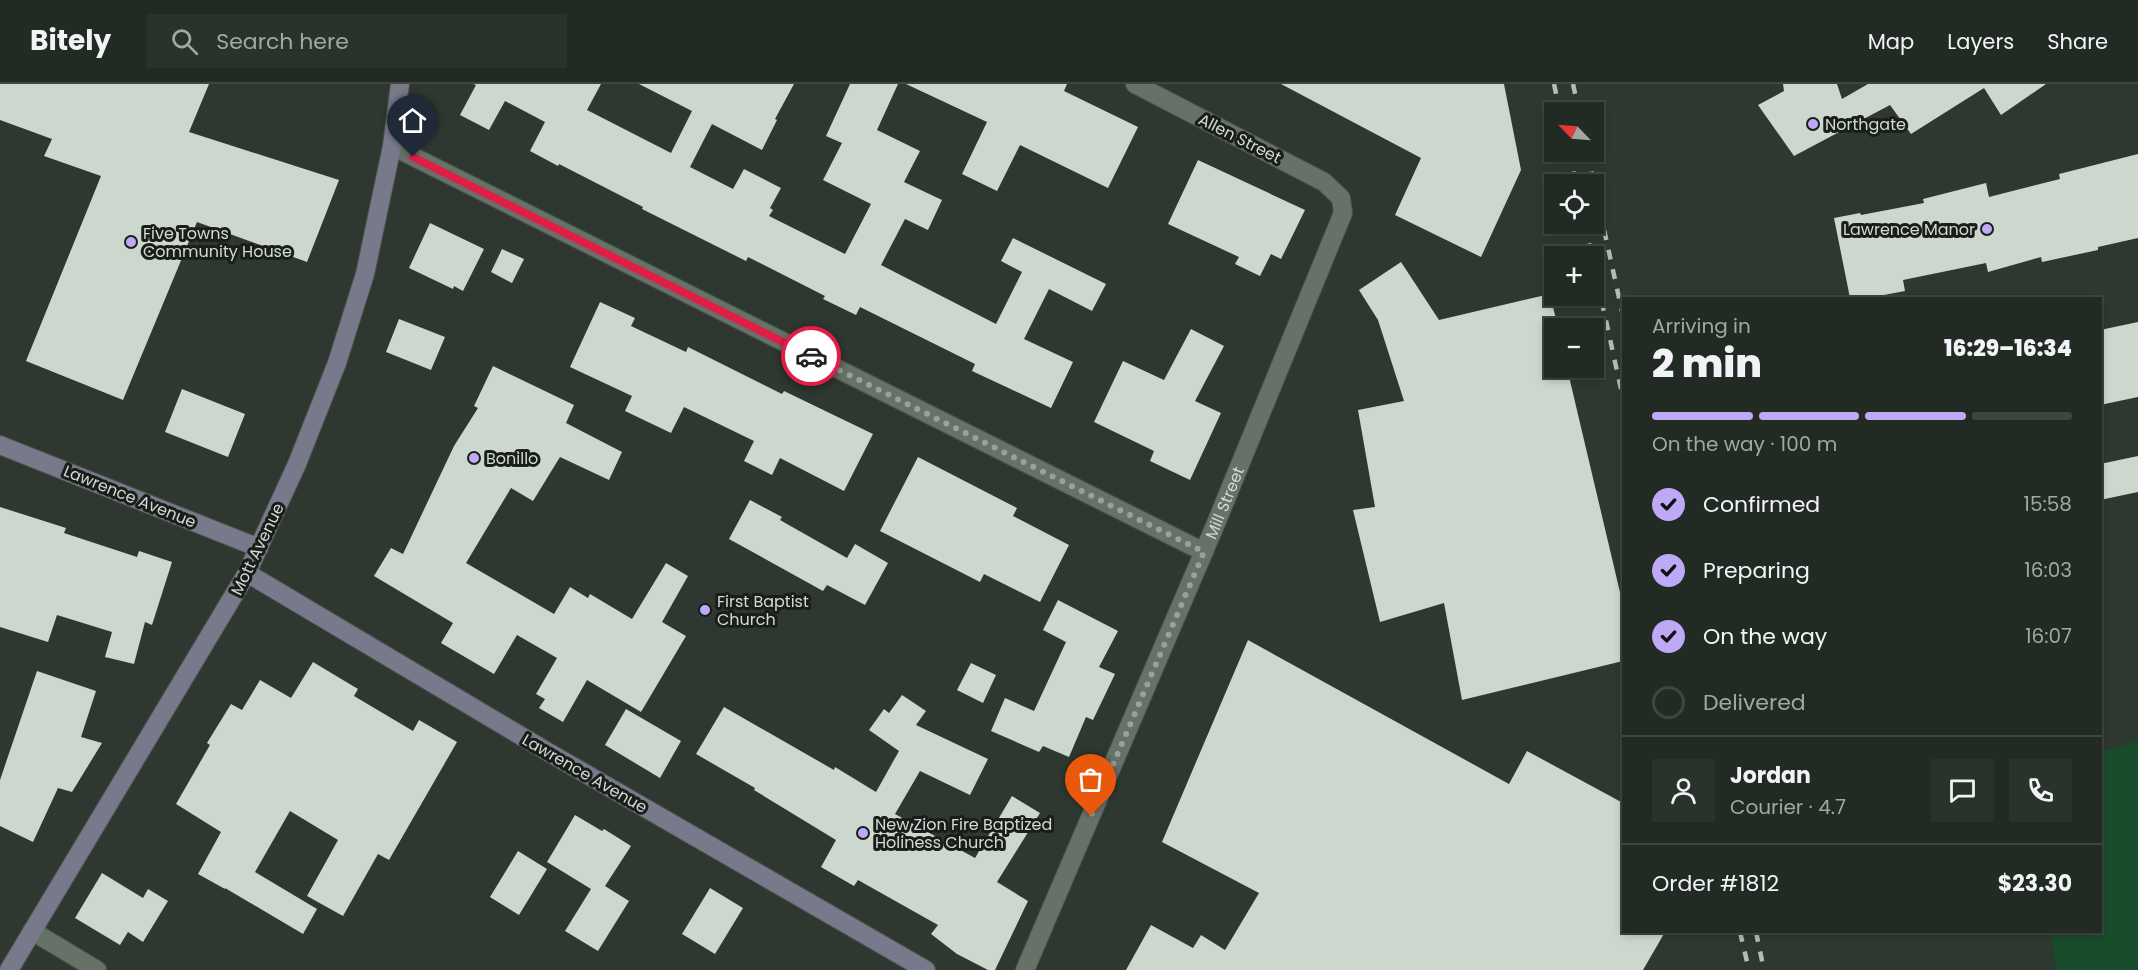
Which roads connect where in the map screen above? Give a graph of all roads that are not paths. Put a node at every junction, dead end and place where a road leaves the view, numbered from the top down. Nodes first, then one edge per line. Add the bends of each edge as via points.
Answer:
1 (400, 84) edge
2 (1135, 84) edge
3 (392, 146) junction
4 (1341, 198) joint
5 (0, 445) edge
6 (259, 548) junction
7 (1204, 552) junction
8 (247, 573) junction
9 (32, 931) junction
10 (9, 970) edge
11 (97, 970) edge
12 (926, 970) edge
13 (1025, 970) edge

1 - 3 street, Mott Avenue
2 - 4 street, Allen Street via 1324,182
3 - 6 street, Mott Avenue via 365,274 337,363
3 - 7 street
4 - 7 street, Mill Street via 1343,213
5 - 6 street, Lawrence Avenue
6 - 8 street, Mott Avenue
7 - 13 street, Mill Street
8 - 9 street, Mott Avenue
8 - 12 street, Lawrence Avenue
9 - 10 street, Mott Avenue
9 - 11 street

